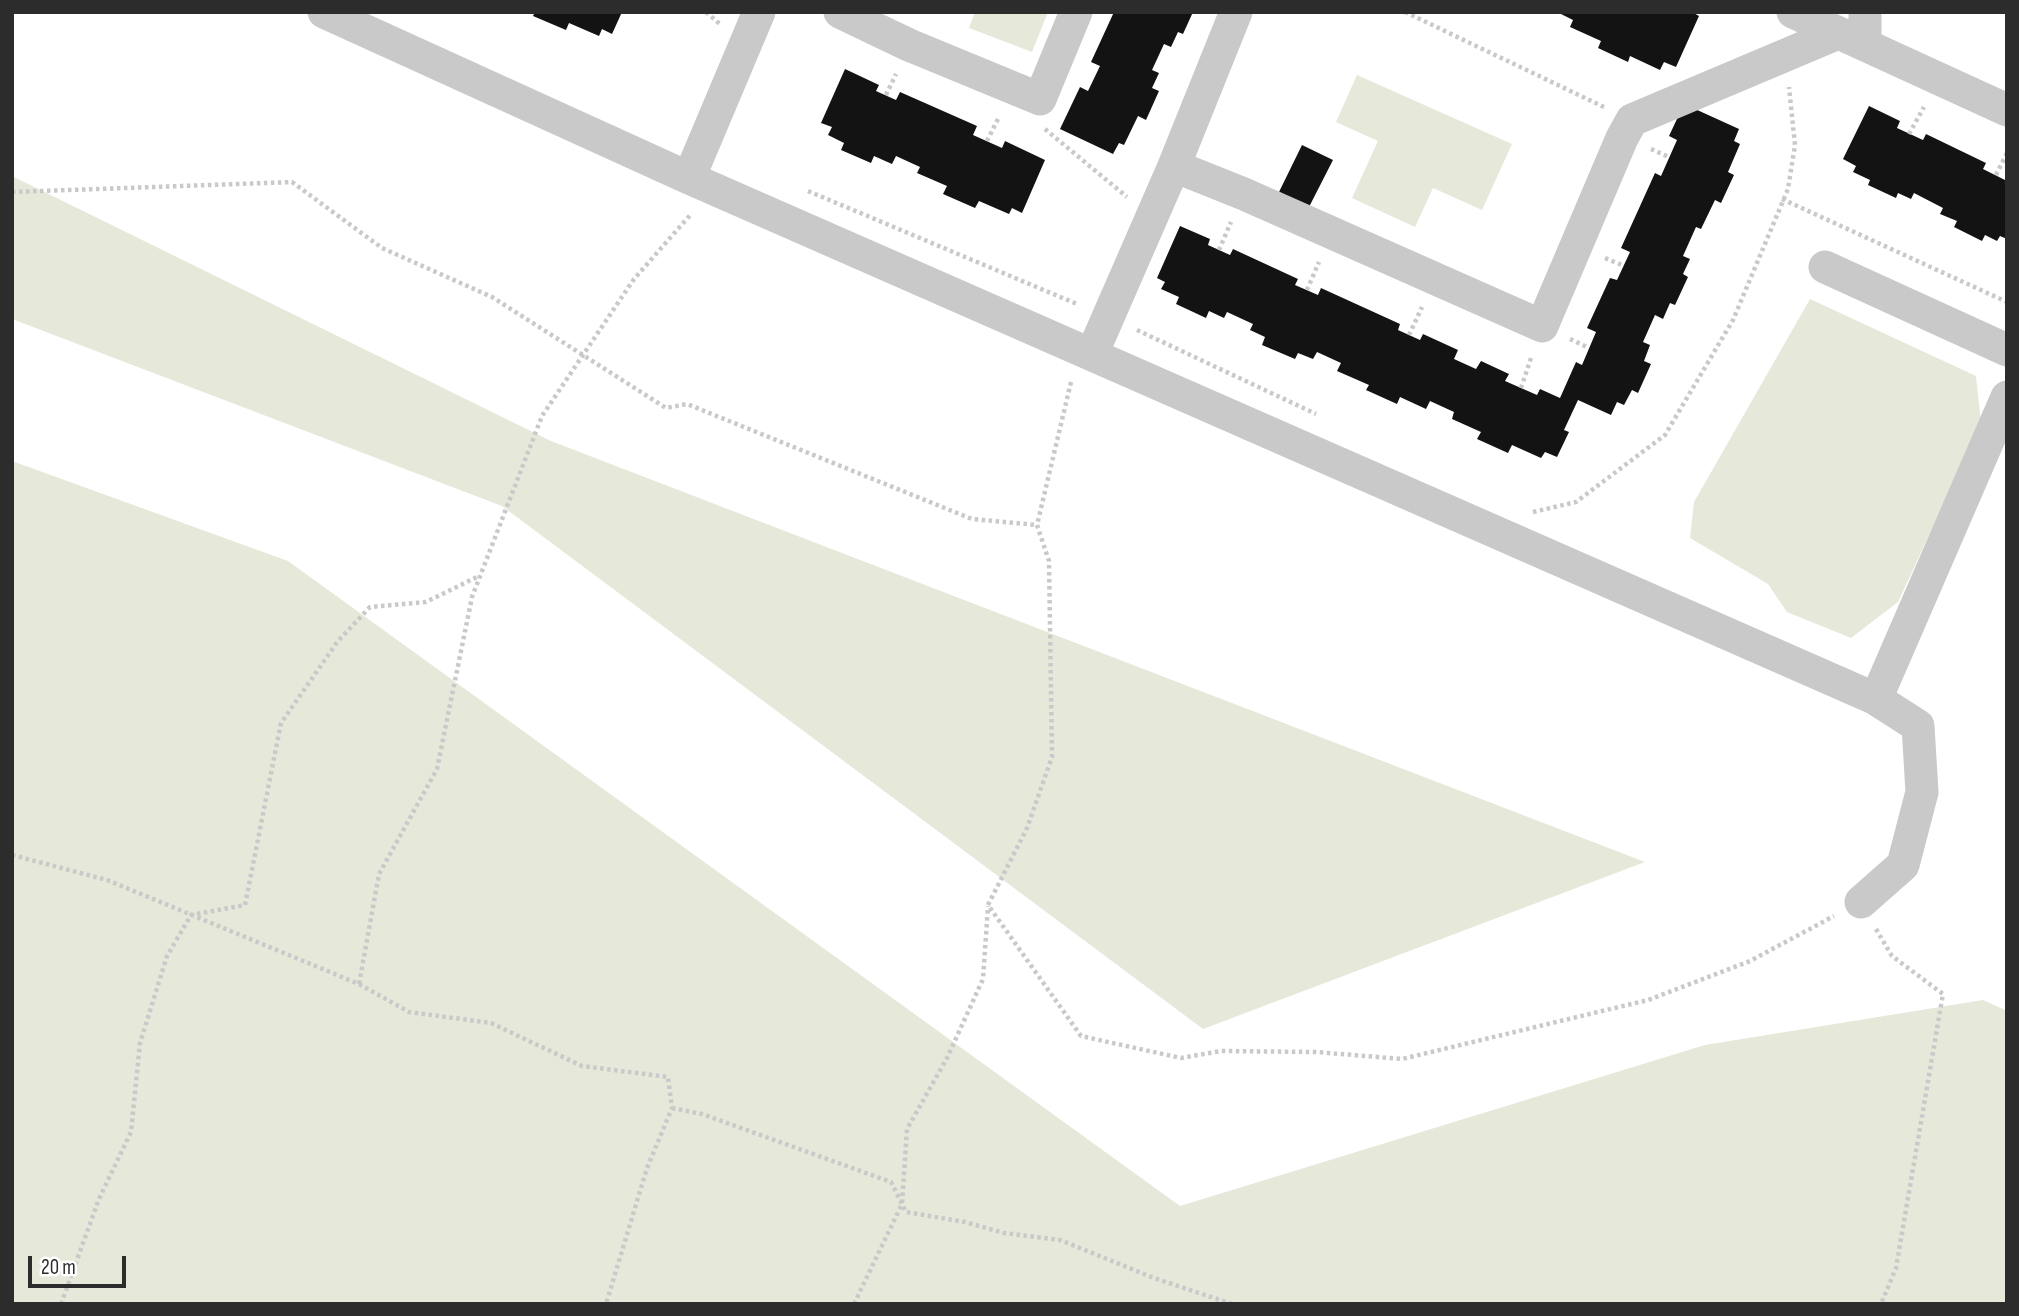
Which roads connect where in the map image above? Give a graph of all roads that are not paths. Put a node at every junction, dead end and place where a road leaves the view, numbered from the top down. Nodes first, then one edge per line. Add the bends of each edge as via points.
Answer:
1 (324, 12) edge
2 (759, 12) edge
3 (840, 12) edge
4 (1076, 12) edge
5 (1236, 12) edge
6 (1793, 12) edge
7 (1866, 12) edge
8 (1852, 39) junction
9 (2007, 110) edge
10 (1174, 166) junction
11 (701, 183) junction
12 (1825, 267) dead end
13 (2007, 350) edge
14 (1086, 351) junction
15 (2007, 397) edge
16 (1875, 699) junction
17 (1861, 902) road end

1 - 11 lane
2 - 11 lane
3 - 4 lane via 1040,99
5 - 10 lane
6 - 8 lane
7 - 8 lane
8 - 9 lane
8 - 10 lane via 1632,120 1542,326
10 - 14 lane via 1108,318
11 - 14 lane
12 - 13 lane
14 - 16 lane
15 - 16 lane
16 - 17 lane via 1918,726 1922,792 1903,865

